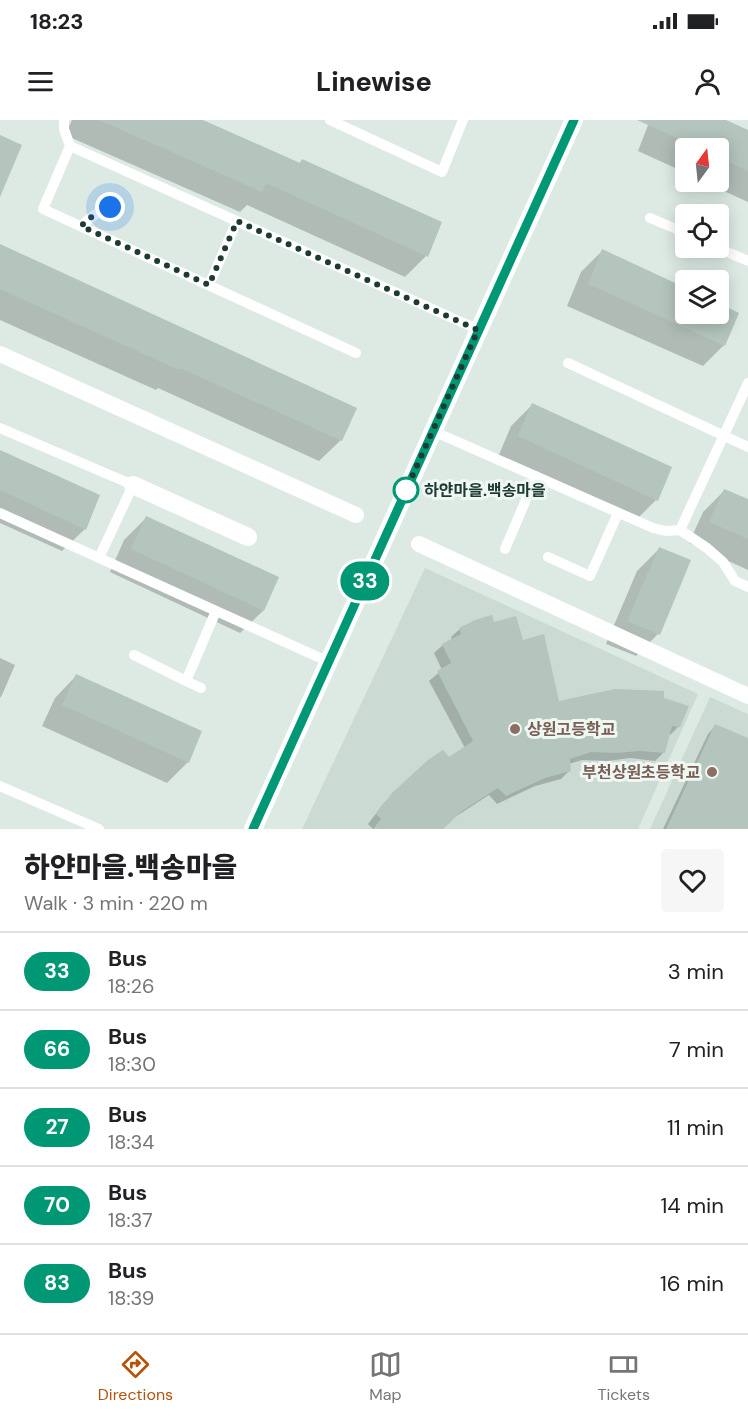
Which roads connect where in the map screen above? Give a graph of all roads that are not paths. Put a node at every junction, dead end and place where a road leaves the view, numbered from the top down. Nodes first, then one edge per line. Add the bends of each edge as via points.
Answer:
1 (64, 120) edge
2 (330, 120) edge
3 (463, 120) edge
4 (574, 120) edge
5 (70, 146) junction
6 (117, 208) dead end
7 (650, 218) dead end
8 (237, 221) junction
9 (81, 226) junction
10 (675, 228) edge
11 (729, 253) edge
12 (748, 261) edge
13 (209, 285) junction
14 (478, 330) junction
15 (356, 353) dead end
16 (0, 354) edge
17 (568, 363) dead end
18 (748, 383) edge
19 (0, 428) edge
20 (433, 431) junction
21 (724, 436) junction
22 (748, 447) edge
23 (536, 476) junction
24 (133, 485) junction
25 (0, 513) edge
26 (618, 513) junction
27 (356, 515) dead end
28 (680, 530) junction
29 (248, 537) dead end
30 (419, 544) dead end
31 (505, 549) dead end
32 (548, 557) dead end
33 (99, 558) junction
34 (748, 587) edge
35 (216, 611) junction
36 (134, 655) dead end
37 (329, 662) junction
38 (186, 681) junction
39 (201, 688) dead end
40 (748, 696) edge
41 (0, 786) edge
42 (99, 829) edge
43 (253, 829) edge

1 - 5 lane
2 - 3 lane via 442,172
4 - 14 street
5 - 8 lane
5 - 9 lane via 43,209
6 - 9 lane via 95,214
7 - 10 lane
8 - 13 lane
8 - 14 lane
9 - 13 lane
11 - 12 lane
13 - 15 lane
14 - 20 street
16 - 27 street
17 - 21 lane
18 - 21 lane
19 - 24 lane
20 - 23 lane
20 - 37 street
21 - 22 lane
21 - 28 lane
23 - 26 lane
23 - 31 lane
24 - 29 street
24 - 33 lane
25 - 33 lane
26 - 28 lane via 653,528
26 - 32 lane via 590,576
28 - 34 lane via 723,562 735,581
30 - 40 street
33 - 35 lane
35 - 37 lane
35 - 38 lane
36 - 38 lane
37 - 43 street
38 - 39 lane
41 - 42 lane

